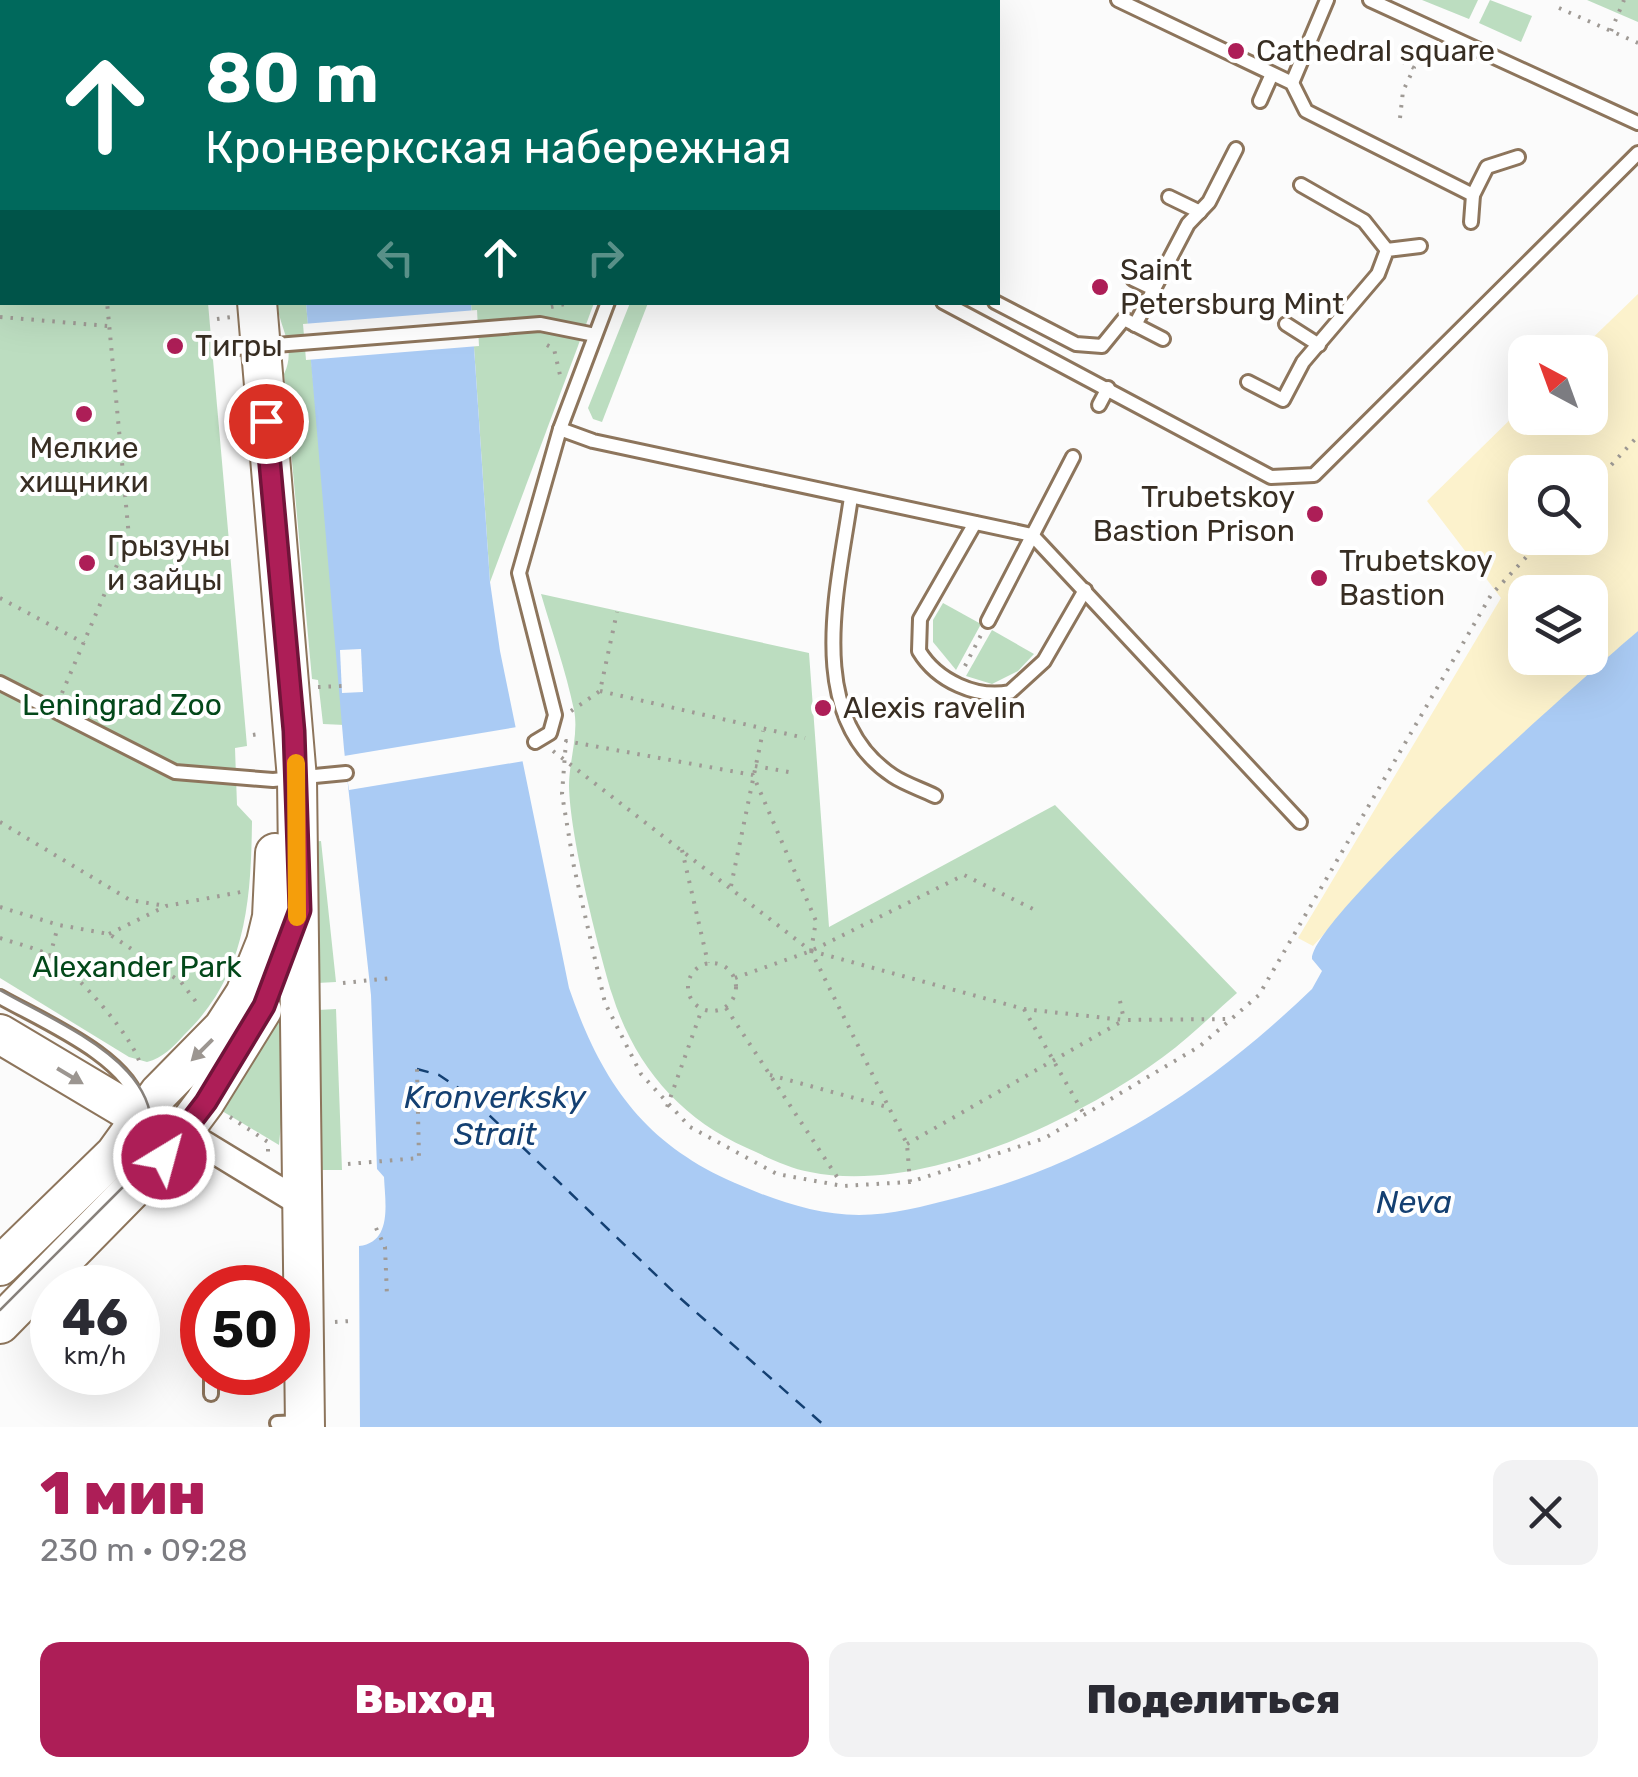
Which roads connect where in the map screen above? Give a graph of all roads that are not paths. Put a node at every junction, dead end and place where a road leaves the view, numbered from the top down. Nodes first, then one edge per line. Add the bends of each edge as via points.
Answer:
1 (1118, 0) edge
2 (1327, 0) edge
3 (1370, 0) edge
4 (1272, 74) junction
5 (1292, 83) junction
6 (1260, 101) dead end
7 (1638, 123) edge
8 (1236, 148) dead end
9 (1638, 153) edge
10 (1518, 157) dead end
11 (1301, 185) dead end
12 (1474, 195) junction
13 (1169, 197) dead end
14 (1200, 212) junction
15 (1471, 222) dead end
16 (1420, 246) dead end
17 (1387, 250) junction
18 (1133, 279) dead end
19 (1154, 289) junction
20 (236, 305) edge
21 (257, 305) edge
22 (607, 305) edge
23 (948, 305) edge
24 (1000, 305) edge
25 (1286, 324) dead end
26 (1135, 325) junction
27 (596, 335) junction
28 (1163, 339) dead end
29 (1319, 345) junction
30 (261, 346) junction
31 (1248, 382) dead end
32 (1108, 388) junction
33 (1099, 405) dead end
34 (560, 429) junction
35 (1342, 447) junction
36 (1073, 457) dead end
37 (1353, 458) dead end
38 (1240, 460) junction
39 (1231, 475) dead end
40 (851, 496) junction
41 (974, 523) junction
42 (1032, 534) junction
43 (1085, 590) junction
44 (988, 621) road end
45 (0, 684) edge
46 (536, 742) dead end
47 (346, 772) dead end
48 (285, 779) junction
49 (935, 796) dead end
50 (1300, 822) dead end
51 (300, 910) junction
52 (0, 997) edge
53 (0, 1034) edge
54 (141, 1118) junction
55 (184, 1132) junction
56 (299, 1202) junction
57 (8, 1250) edge
58 (0, 1324) edge
59 (296, 1424) edge

1 - 4 lane
2 - 5 lane
3 - 7 lane
4 - 5 lane
4 - 6 lane
5 - 12 lane via 1306,111
8 - 14 lane
9 - 35 lane
10 - 12 lane via 1488,167
11 - 17 lane via 1364,221
12 - 15 lane
13 - 14 lane
14 - 19 lane
16 - 17 lane
17 - 29 lane via 1378,274
18 - 19 lane
19 - 26 lane
20 - 30 main road
21 - 30 main road
22 - 27 lane
23 - 32 lane
24 - 26 lane via 1076,344 1102,346 1124,319
25 - 29 lane
26 - 28 lane
27 - 30 lane via 540,324
27 - 34 lane
29 - 31 lane via 1283,400
30 - 48 main road
32 - 33 lane
32 - 38 lane
34 - 40 lane
34 - 46 lane via 519,574 555,714 550,733
35 - 37 lane
35 - 38 lane via 1314,475 1272,477
36 - 42 lane
38 - 39 lane
40 - 41 lane
40 - 49 lane via 832,618 848,721 892,776
41 - 42 lane
41 - 43 lane via 917,636 926,663 956,683 993,696 1010,692 1044,661
42 - 43 lane
42 - 44 lane
43 - 50 lane
45 - 48 lane via 175,772
47 - 48 lane
48 - 51 main road
48 -> 54 main road via 272,917 245,994
51 - 55 main road via 264,1006
51 - 56 main road
52 - 54 lane via 118,1069 133,1086
53 -> 54 main road
54 - 55 main road
54 - 57 main road via 115,1154
55 - 56 street
55 - 58 main road via 102,1231
56 - 59 main road

